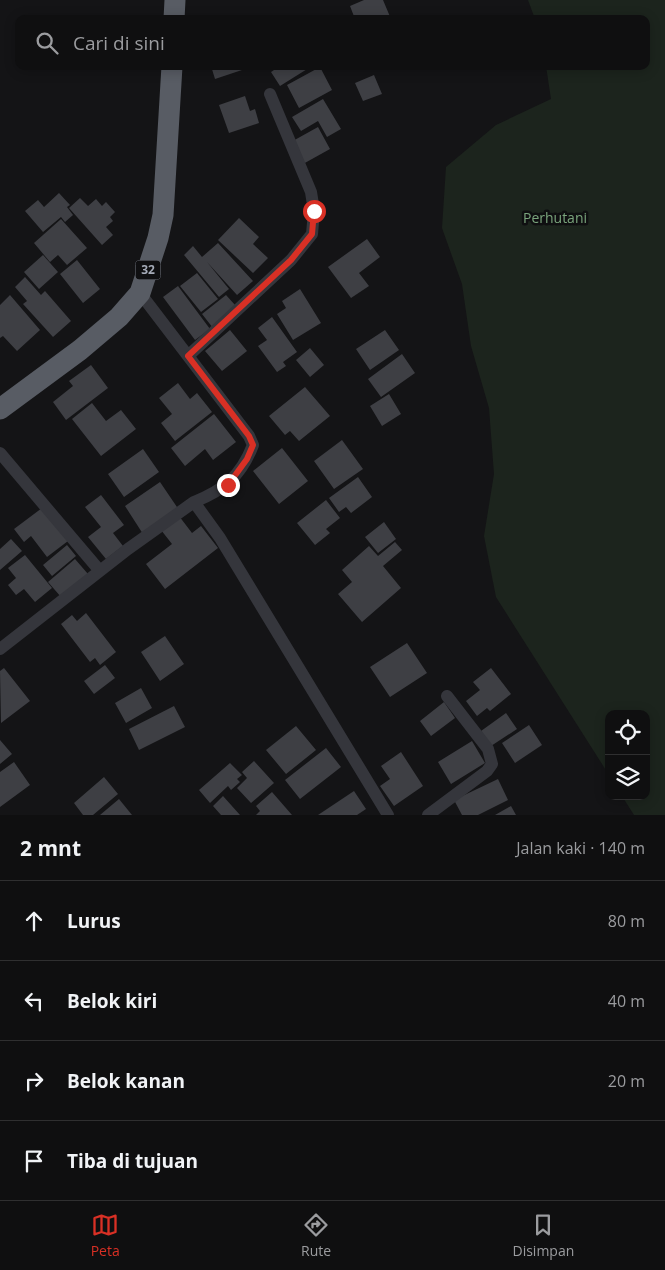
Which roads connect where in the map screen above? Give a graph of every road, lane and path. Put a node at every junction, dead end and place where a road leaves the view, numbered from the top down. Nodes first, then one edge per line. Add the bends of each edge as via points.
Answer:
1 (175, 0) edge
2 (174, 15) edge
3 (172, 70) edge
4 (270, 94) dead end
5 (140, 293) junction
6 (188, 356) junction
7 (0, 409) edge
8 (0, 453) edge
9 (194, 502) junction
10 (100, 571) junction
11 (0, 649) edge
12 (447, 696) dead end
13 (388, 815) edge
14 (428, 815) edge

1 - 2 highway
3 - 5 highway, 32 via 163,215
4 - 6 street via 310,192 314,211 312,234 291,260
5 - 6 street
5 - 7 highway, 32 via 119,317 80,350
6 - 9 street via 253,445 228,485
8 - 10 street
9 - 10 street
9 - 13 street via 220,538
10 - 11 street
12 - 14 street via 488,749 492,764

